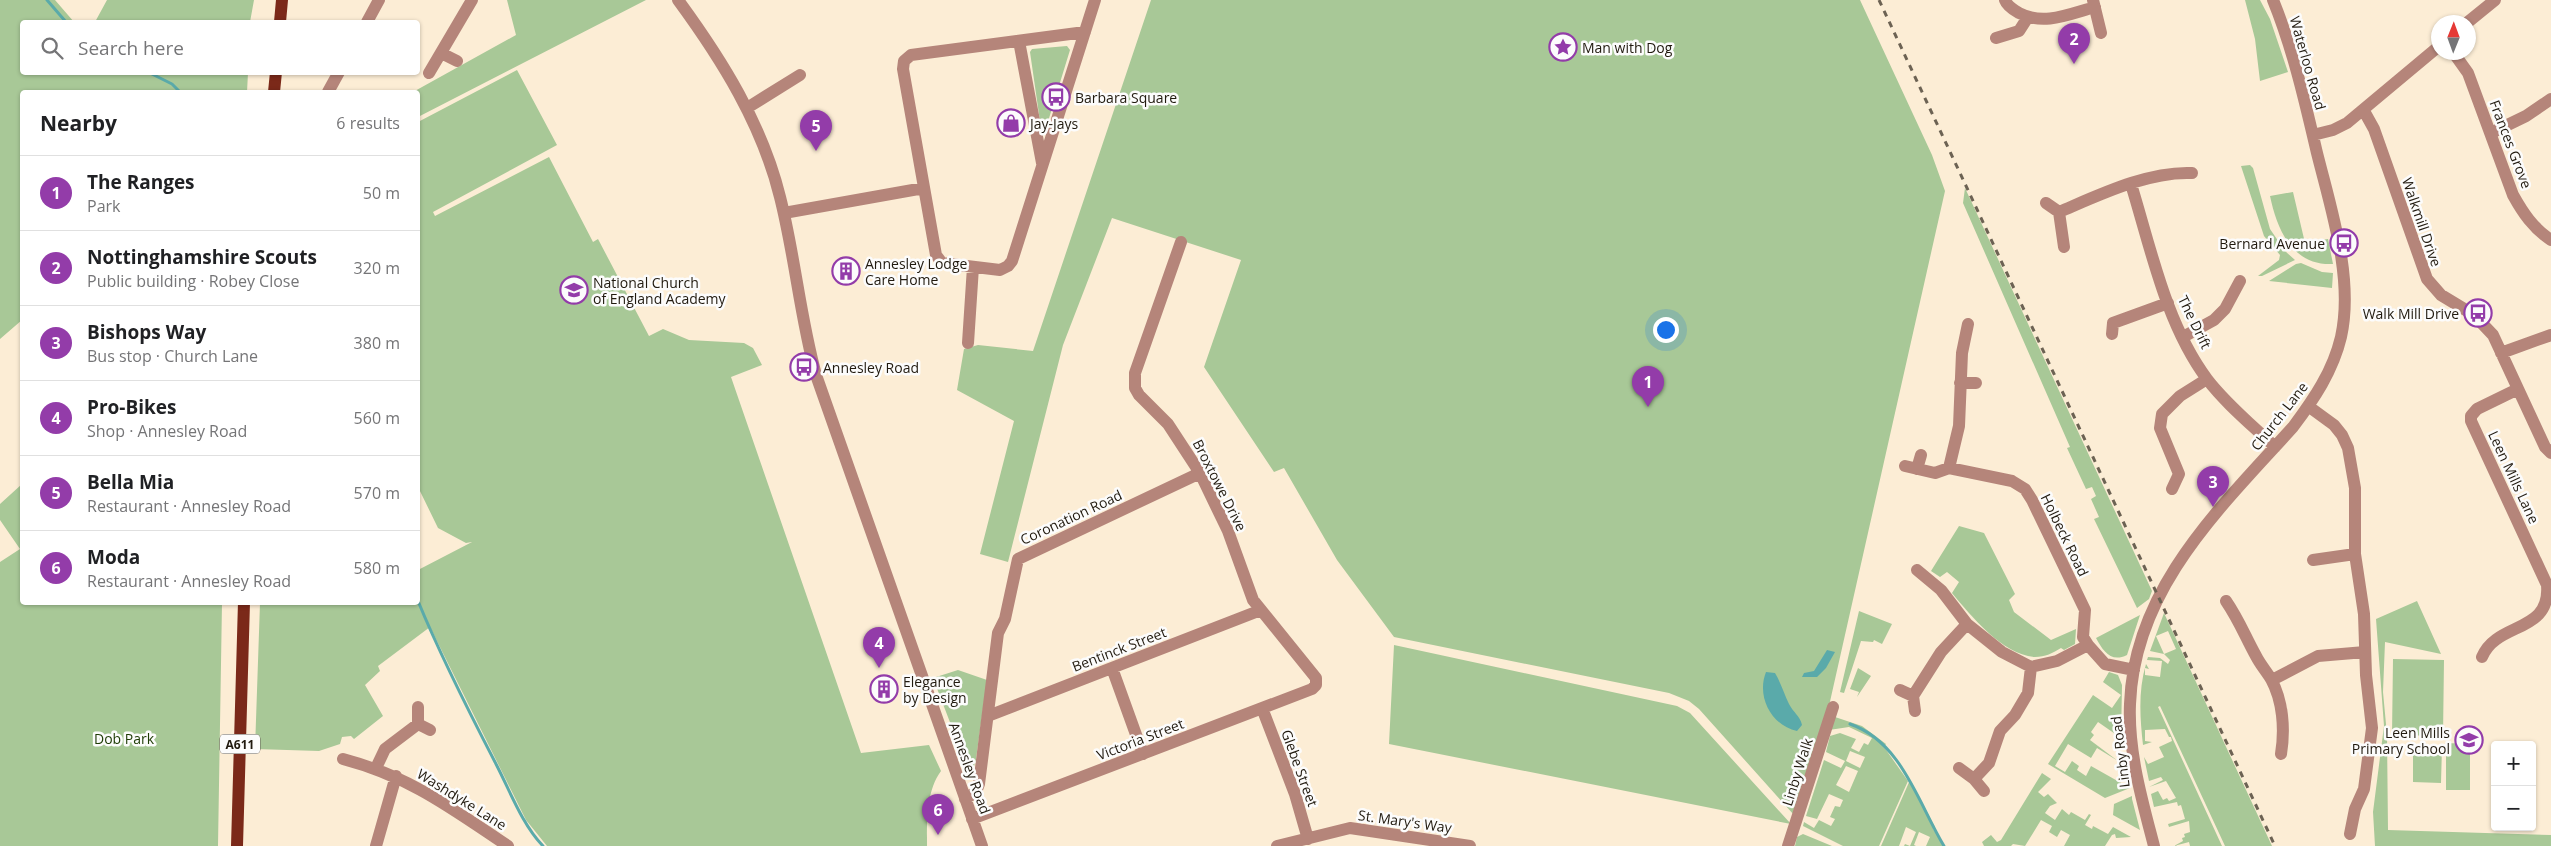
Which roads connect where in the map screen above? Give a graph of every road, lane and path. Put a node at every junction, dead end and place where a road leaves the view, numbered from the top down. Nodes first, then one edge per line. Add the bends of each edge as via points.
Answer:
1 (282, 0) edge
2 (379, 0) edge
3 (472, 0) edge
4 (678, 0) edge
5 (1095, 0) edge
6 (2005, 0) edge
7 (2273, 0) edge
8 (2495, 0) edge
9 (2094, 4) edge
10 (2476, 15) edge
11 (2028, 17) junction
12 (280, 20) edge
13 (368, 20) edge
14 (1085, 32) junction
15 (2101, 34) dead end
16 (1996, 38) dead end
17 (1019, 41) junction
18 (441, 53) junction
19 (2431, 53) edge
20 (2459, 60) edge
21 (457, 61) dead end
22 (430, 72) dead end
23 (276, 75) edge
24 (337, 75) edge
25 (800, 75) dead end
26 (274, 90) edge
27 (329, 90) edge
28 (2551, 99) edge
29 (747, 108) junction
30 (2364, 110) junction
31 (2491, 134) junction
32 (2313, 135) junction
33 (1043, 165) junction
34 (2192, 172) dead end
35 (2131, 184) junction
36 (924, 188) junction
37 (2046, 203) dead end
38 (2059, 212) junction
39 (784, 213) junction
40 (2551, 240) edge
41 (1181, 242) dead end
42 (2064, 247) dead end
43 (973, 267) junction
44 (2240, 281) dead end
45 (2168, 303) junction
46 (1968, 324) dead end
47 (2112, 334) dead end
48 (2551, 335) edge
49 (2183, 337) junction
50 (968, 343) dead end
51 (2501, 353) junction
52 (2207, 379) junction
53 (1960, 383) junction
54 (1976, 383) dead end
55 (2518, 389) junction
56 (2308, 406) junction
57 (2275, 447) junction
58 (2551, 453) edge
59 (1921, 455) dead end
60 (1949, 468) junction
61 (1200, 474) junction
62 (2172, 488) dead end
63 (2355, 554) junction
64 (2312, 561) dead end
65 (1917, 570) dead end
66 (2159, 598) joint
67 (2226, 601) dead end
68 (244, 605) edge
69 (1261, 610) junction
70 (1967, 624) junction
71 (2088, 646) junction
72 (2365, 652) junction
73 (2482, 657) dead end
74 (2031, 667) junction
75 (1112, 668) junction
76 (2134, 670) junction
77 (2272, 680) junction
78 (1316, 685) joint
79 (1900, 690) dead end
80 (1913, 696) junction
81 (418, 707) dead end
82 (1832, 707) dead end
83 (1262, 708) junction
84 (1915, 711) dead end
85 (988, 716) junction
86 (418, 724) junction
87 (430, 730) dead end
88 (1143, 754) junction
89 (2281, 754) dead end
90 (343, 759) dead end
91 (376, 768) junction
92 (1959, 768) dead end
93 (396, 776) junction
94 (1974, 779) junction
95 (1984, 791) dead end
96 (965, 799) junction
97 (972, 819) junction
98 (2350, 834) dead end
99 (1308, 838) junction
100 (1410, 841) edge
101 (237, 846) edge
102 (376, 846) edge
103 (508, 846) edge
104 (982, 846) edge
105 (1277, 846) edge
106 (1470, 846) edge
107 (1788, 846) edge
108 (2154, 846) edge

1 - 12 main road
2 - 13 street
3 - 18 street
4 - 29 street, Annesley Road
5 - 14 street
6 - 11 street via 2017,12
7 - 32 street, Waterloo Road via 2297,71
8 - 10 street
9 - 11 street via 2047,20
9 - 15 street
11 - 16 street via 2019,31
14 - 17 street
14 - 33 street
17 - 33 street
17 - 36 street via 911,55 904,61 902,69
18 - 21 street
18 - 22 street
19 - 30 street
20 - 31 street, Frances Grove via 2468,73
23 - 26 main road
24 - 27 street
25 - 29 street
28 - 31 street
29 - 39 street, Annesley Road via 768,155
30 - 32 street via 2333,130
30 - 51 street, Walkmill Drive via 2374,129 2426,279 2441,295 2484,324
31 - 40 street, Frances Grove via 2523,213
32 - 56 street, Church Lane via 2331,209 2344,298 2341,336 2335,358
33 - 43 street via 1012,261 1000,270
34 - 35 street via 2174,172
35 - 38 street
35 - 45 street, The Drift
36 - 39 street
36 - 43 street via 937,258 947,265
37 - 38 street
38 - 42 street
39 - 96 street, Annesley Road via 806,339 816,375
41 - 61 street, Broxtowe Drive via 1134,381 1139,395 1168,424
43 - 50 street
44 - 49 street via 2214,320
45 - 47 street via 2113,322
45 - 49 street, The Drift
46 - 53 street
48 - 51 street
49 - 52 street, The Drift
51 - 55 street, Walkmill Drive
52 - 57 street, The Drift
52 - 62 street via 2180,396 2162,414 2160,428 2179,474
53 - 54 street
53 - 60 street via 1958,426
55 - 58 street, Walkmill Drive via 2545,447
55 - 73 street, Leen Mills Lane via 2477,409 2471,416 2471,422 2548,585 2549,597 2540,615 2491,642
56 - 57 street, Church Lane
56 - 63 street via 2334,425 2348,448 2355,488
57 - 66 street, Church Lane via 2188,546
59 - 60 street, Holbeck Road via 1911,468 1935,473
60 - 71 street, Holbeck Road via 2012,481 2024,488 2084,610 2083,629
61 - 69 street, Broxtowe Drive via 1228,532 1253,600
61 - 85 street, Coronation Road via 1018,559 1005,619 998,633
63 - 64 street
63 - 72 street via 2364,614
65 - 70 street via 1941,590
66 - 76 street, Linby Road via 2144,632
67 - 77 street
68 - 101 main road, A611
69 - 75 street, Bentinck Street
69 - 78 street, Broxtowe Drive via 1316,678
70 - 74 street via 2002,652
70 - 80 street via 1941,652
71 - 74 street via 2057,661
71 - 76 street via 2106,664
72 - 77 street via 2318,656
72 - 98 street via 2372,728 2364,789
74 - 94 street via 2028,693 2015,716 2000,731 1989,762
75 - 85 street, Bentinck Street
75 - 88 street
76 - 108 street, Linby Road via 2130,704 2131,744
77 - 89 street via 2283,718
78 - 83 street, Victoria Street
79 - 80 street
80 - 84 street
81 - 86 street
82 - 107 street, Linby Walk
83 - 88 street, Victoria Street
83 - 99 street, Glebe Street
85 - 96 street, Coronation Road via 979,784 976,792
86 - 87 street
86 - 91 street via 384,749
88 - 97 street, Victoria Street
90 - 91 street, Washdyke Lane
91 - 93 street, Washdyke Lane
92 - 94 street
93 - 102 street
93 - 103 street, Washdyke Lane via 428,792
94 - 95 street
96 - 97 street, Annesley Road
97 - 104 street, Annesley Road
99 - 100 street, St. Mary's Way via 1350,828
99 - 105 street, St. Mary's Way
100 - 106 street, St. Mary's Way

